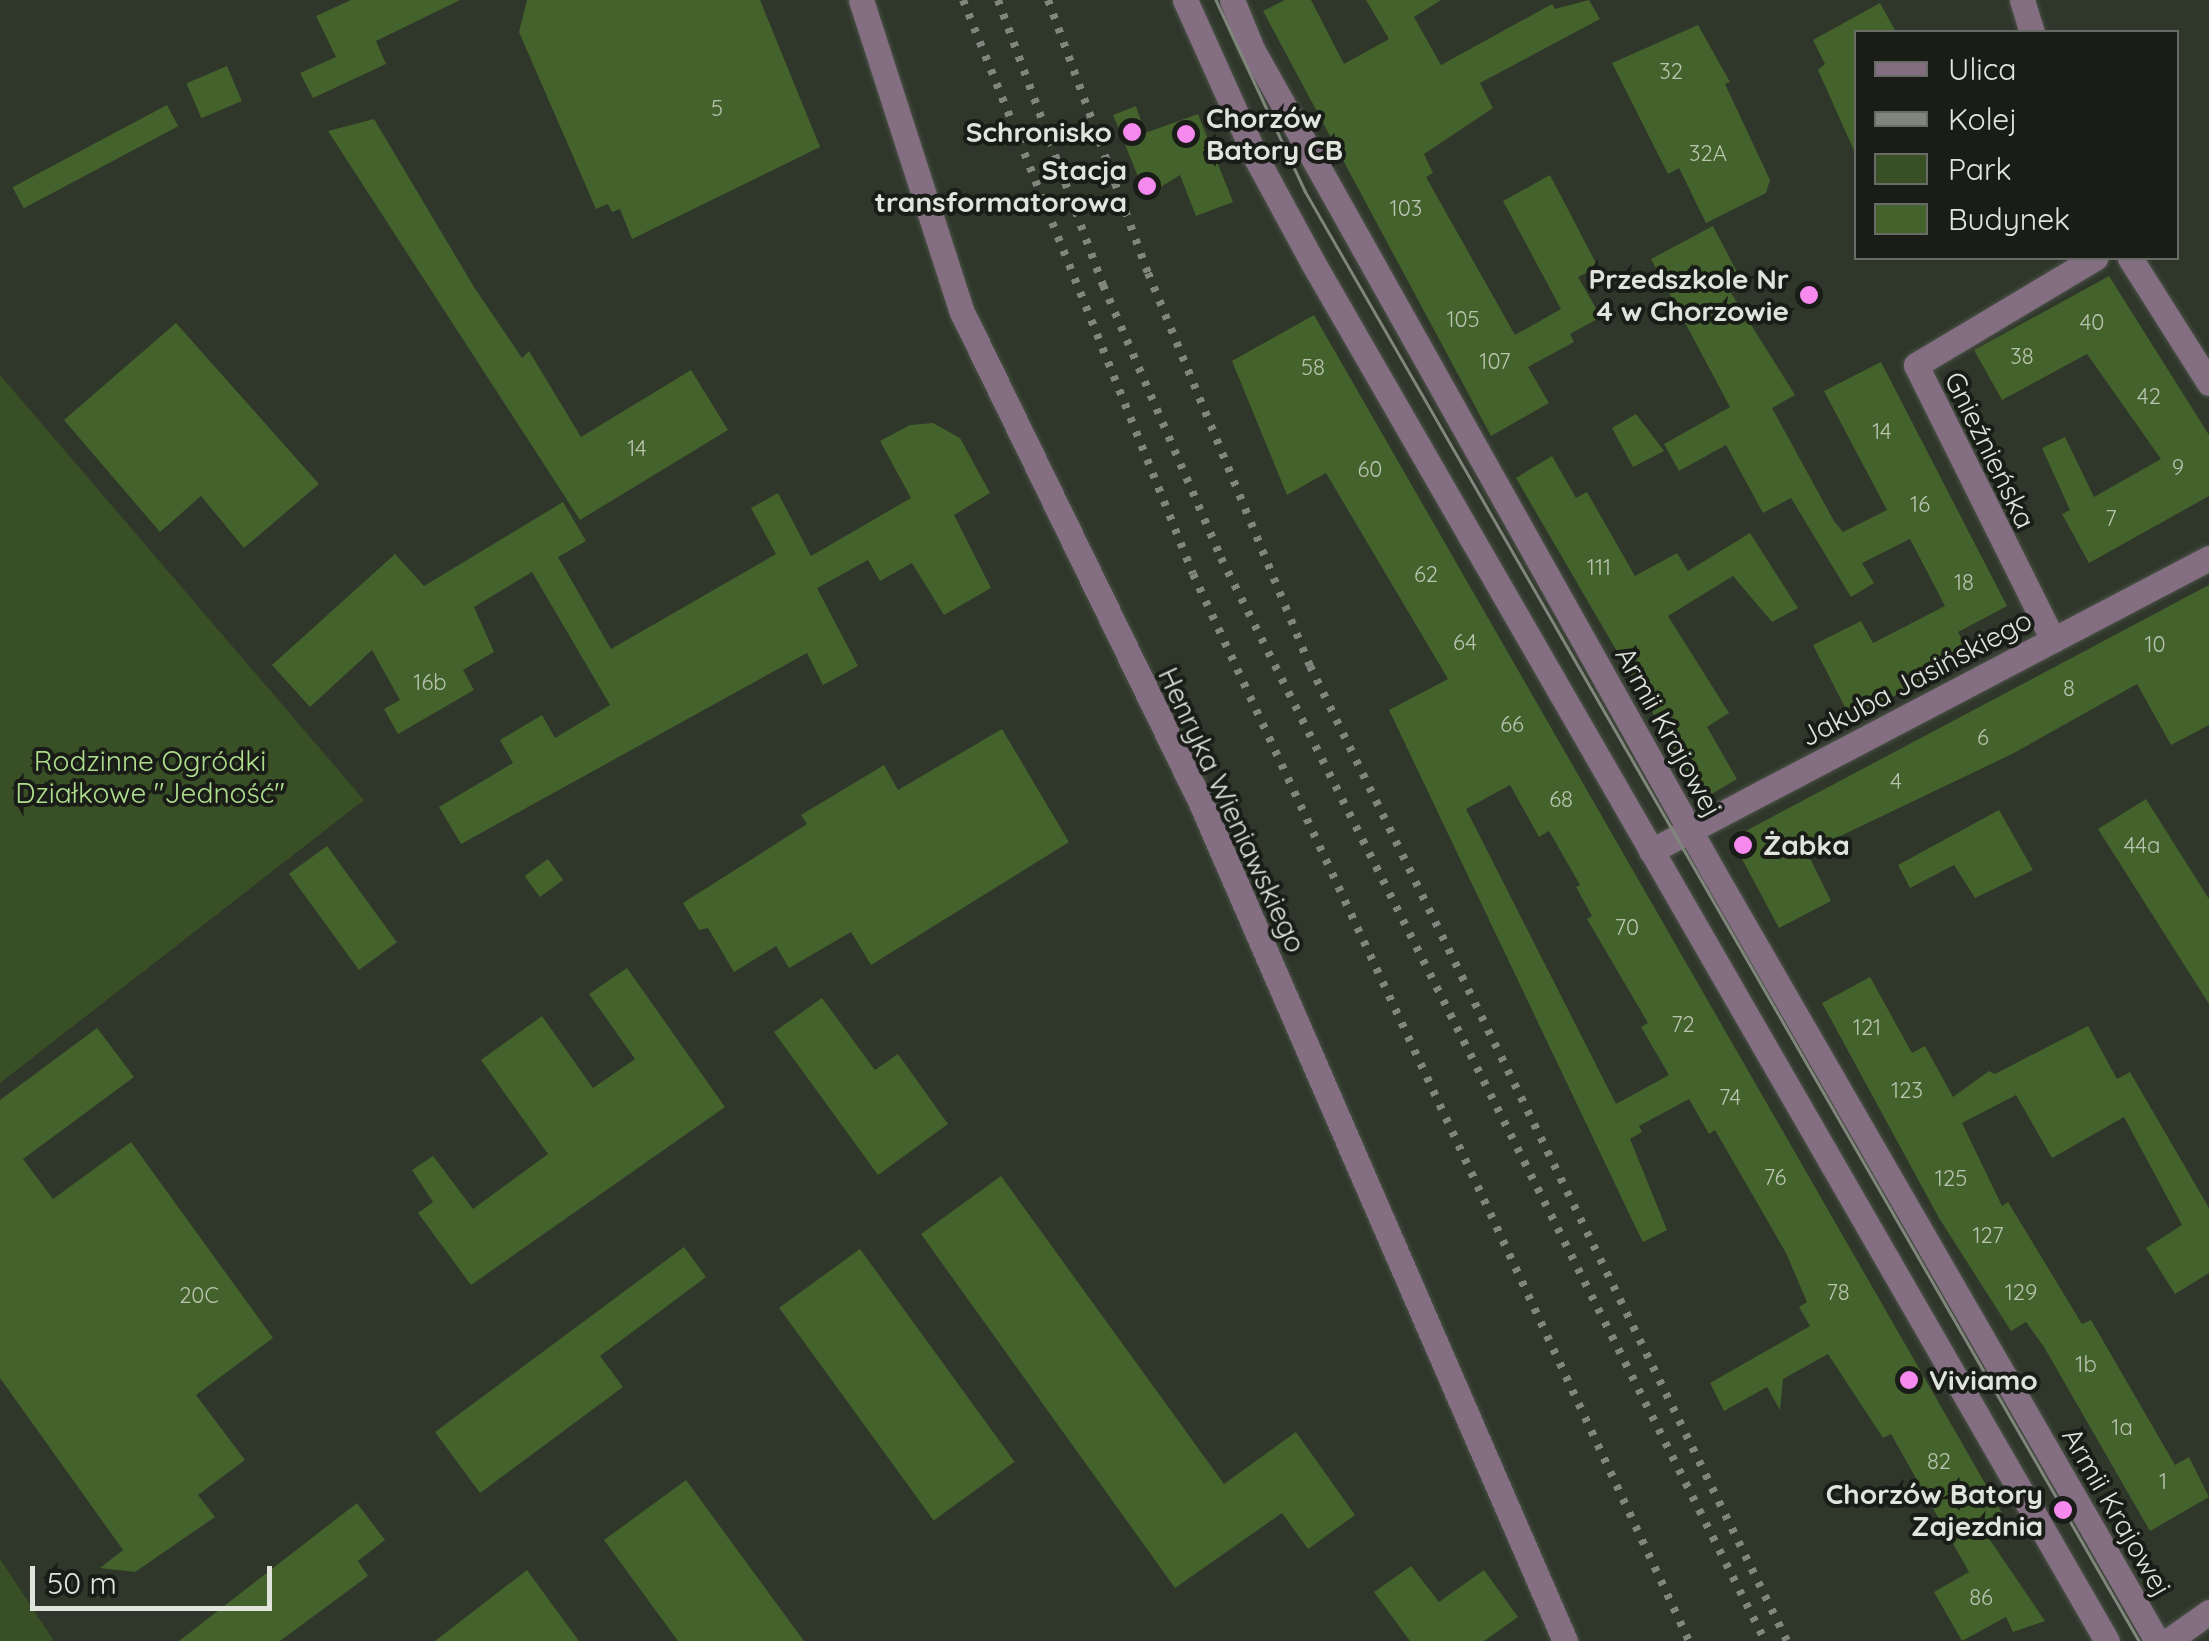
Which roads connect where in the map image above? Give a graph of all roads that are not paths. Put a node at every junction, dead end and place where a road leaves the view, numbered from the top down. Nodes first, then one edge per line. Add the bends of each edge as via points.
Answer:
1 (861, 0) edge
2 (1230, 0) edge
3 (2022, 0) edge
4 (1188, 8) edge
5 (2031, 30) edge
6 (2092, 260) edge
7 (2131, 260) edge
8 (2209, 383) edge
9 (2209, 558) edge
10 (2053, 640) junction
11 (1690, 831) junction
12 (1651, 851) junction
13 (2209, 1612) edge
14 (1565, 1641) edge
15 (2107, 1641) edge
16 (2158, 1641) edge
17 (2168, 1641) edge

1 - 14 street, Henryka Wieniawskiego via 962,310 1201,803
2 - 4 street
2 - 11 street, Armii Krajowej
3 - 5 street
4 - 12 street via 1286,214
6 - 10 street, Gnieźnieńska via 1916,365
7 - 8 street
9 - 10 street, Jakuba Jasińskiego
10 - 11 street, Jakuba Jasińskiego
11 - 12 street, Jakuba Jasińskiego
11 - 16 street, Armii Krajowej
12 - 15 street
13 - 17 street

